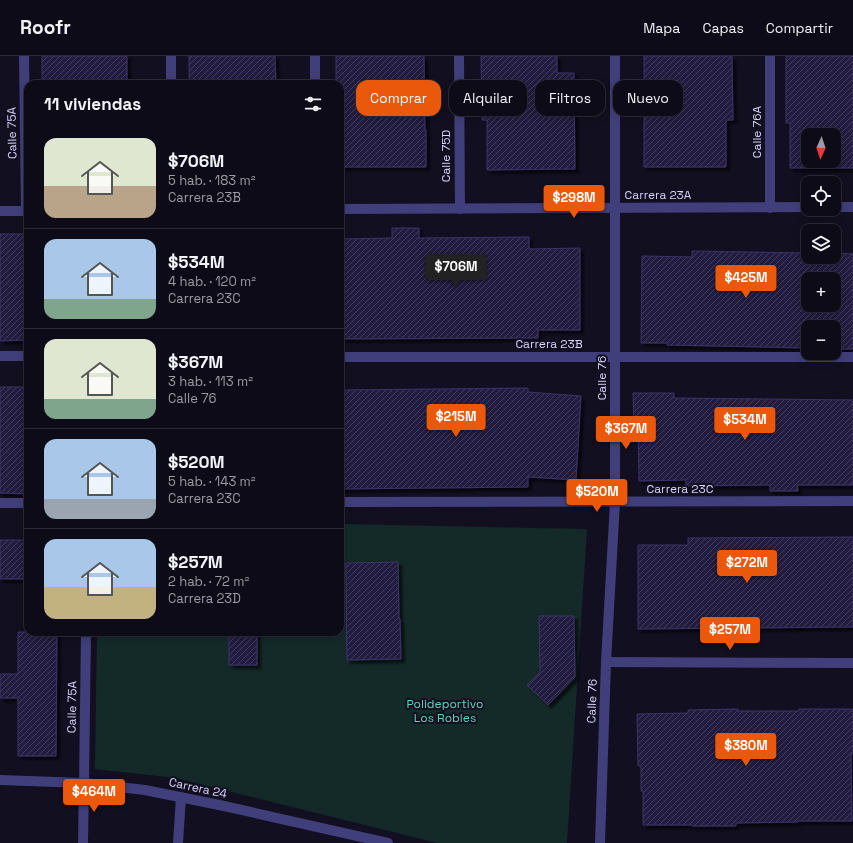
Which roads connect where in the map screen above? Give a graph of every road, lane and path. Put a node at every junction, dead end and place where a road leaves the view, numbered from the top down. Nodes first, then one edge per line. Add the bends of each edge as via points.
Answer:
1 (24, 56) edge
2 (171, 56) edge
3 (314, 56) edge
4 (459, 56) edge
5 (615, 56) edge
6 (770, 56) edge
7 (24, 80) edge
8 (172, 80) edge
9 (315, 80) edge
10 (841, 207) edge
11 (853, 207) edge
12 (614, 208) junction
13 (770, 208) junction
14 (801, 208) edge
15 (344, 209) edge
16 (460, 209) junction
17 (0, 211) edge
18 (24, 211) edge
19 (0, 356) edge
20 (24, 356) edge
21 (344, 356) edge
22 (615, 357) junction
23 (853, 357) edge
24 (344, 502) edge
25 (615, 502) junction
26 (853, 502) edge
27 (0, 503) edge
28 (24, 503) edge
29 (86, 636) edge
30 (606, 662) junction
31 (853, 663) edge
32 (0, 780) edge
33 (84, 783) junction
34 (181, 797) junction
35 (83, 843) edge
36 (178, 843) edge
37 (388, 843) edge
38 (600, 843) edge

1 - 7 street, Calle 75A
2 - 8 street
3 - 9 street
4 - 16 street, Calle 75D
5 - 12 street, Calle 76
6 - 13 street, Calle 76A
10 - 11 street
12 - 13 street, Carrera 23A
12 - 16 street, Carrera 23A
12 - 22 street, Calle 76
13 - 14 street, Carrera 23A
15 - 16 street, Carrera 23A
17 - 18 street
19 - 20 street
21 - 22 street, Carrera 23B
22 - 23 street, Carrera 23B
22 - 25 street, Calle 76
24 - 25 street, Carrera 23C
25 - 26 street, Carrera 23C
25 - 30 street, Calle 76
27 - 28 street
29 - 33 street, Calle 75A
30 - 31 street
30 - 38 street, Calle 76
32 - 33 street, Carrera 24
33 - 34 street, Carrera 24
33 - 35 street, Calle 75A
34 - 36 street
34 - 37 street, Carrera 24

